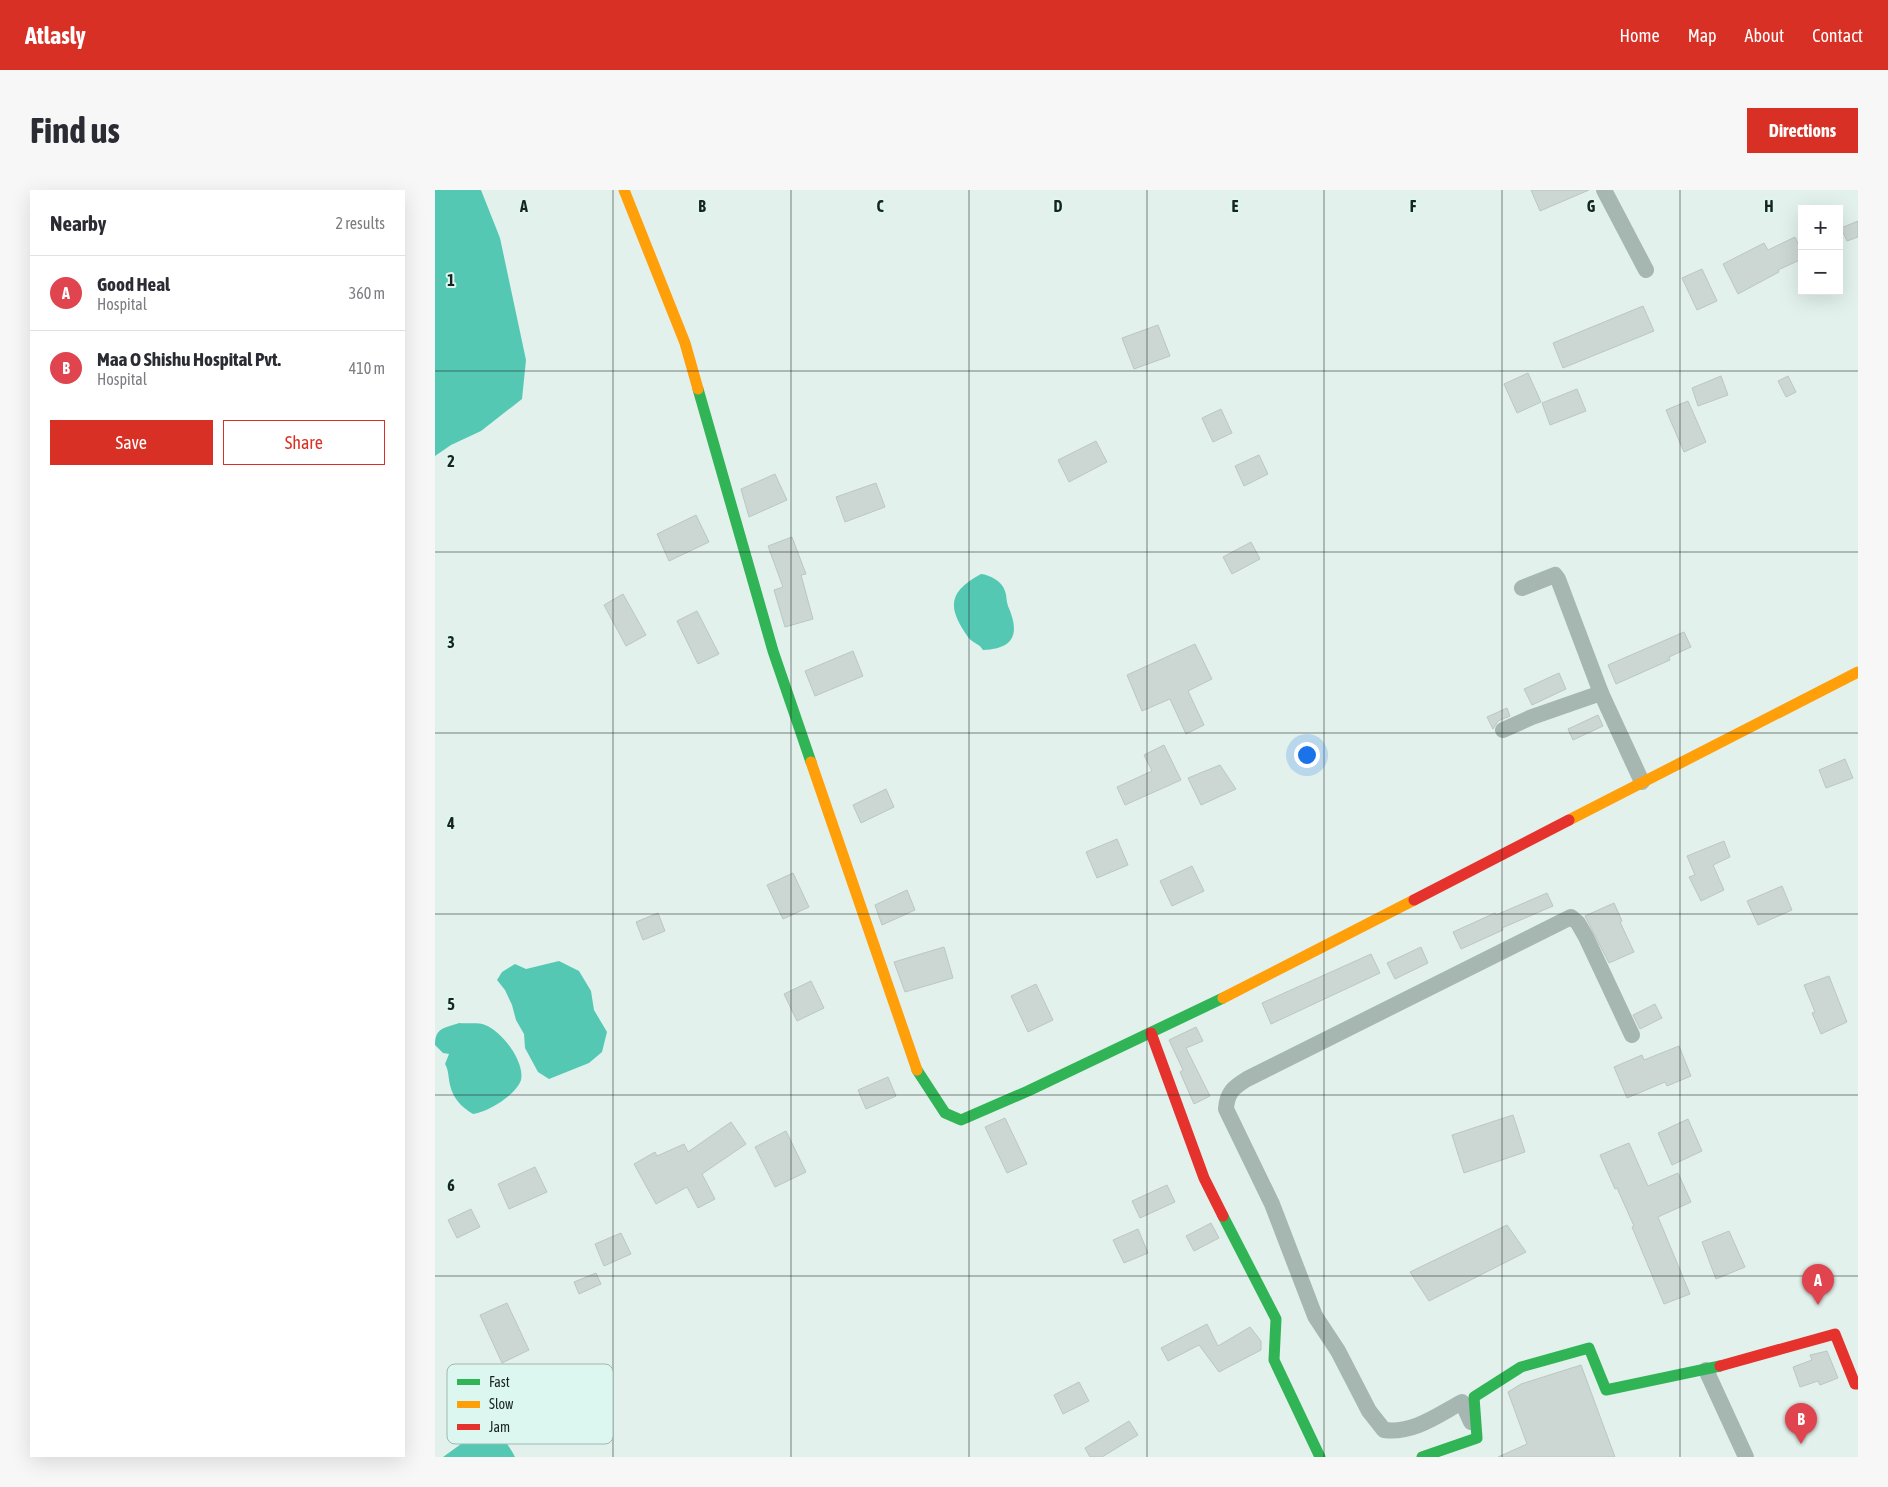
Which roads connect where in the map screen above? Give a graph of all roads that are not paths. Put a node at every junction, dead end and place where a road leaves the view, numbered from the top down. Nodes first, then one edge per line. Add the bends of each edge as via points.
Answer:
1 (624, 190) edge
2 (1604, 190) edge
3 (1646, 270) dead end
4 (1522, 588) dead end
5 (1858, 672) edge
6 (1601, 693) junction
7 (1503, 730) dead end
8 (1642, 782) junction
9 (1151, 1033) junction
10 (1632, 1035) dead end
11 (1706, 1370) junction
12 (1858, 1384) edge
13 (1477, 1438) junction
14 (1320, 1457) edge
15 (1422, 1457) edge
16 (1746, 1457) edge

1 - 9 street via 685,343 773,651 916,1068 945,1113 961,1120
2 - 3 street
4 - 6 street via 1555,575
5 - 8 street
6 - 7 street
6 - 8 street
8 - 9 street
9 - 14 street via 1204,1178 1277,1319 1274,1360
10 - 13 street via 1586,937 1571,916 1247,1079 1226,1098 1225,1109 1272,1204 1315,1316 1338,1351 1369,1411 1384,1430 1397,1432 1415,1427 1463,1402
11 - 12 street via 1835,1334 1855,1384
11 - 13 street via 1606,1390 1589,1348 1521,1367 1474,1397
11 - 16 street
13 - 15 street

